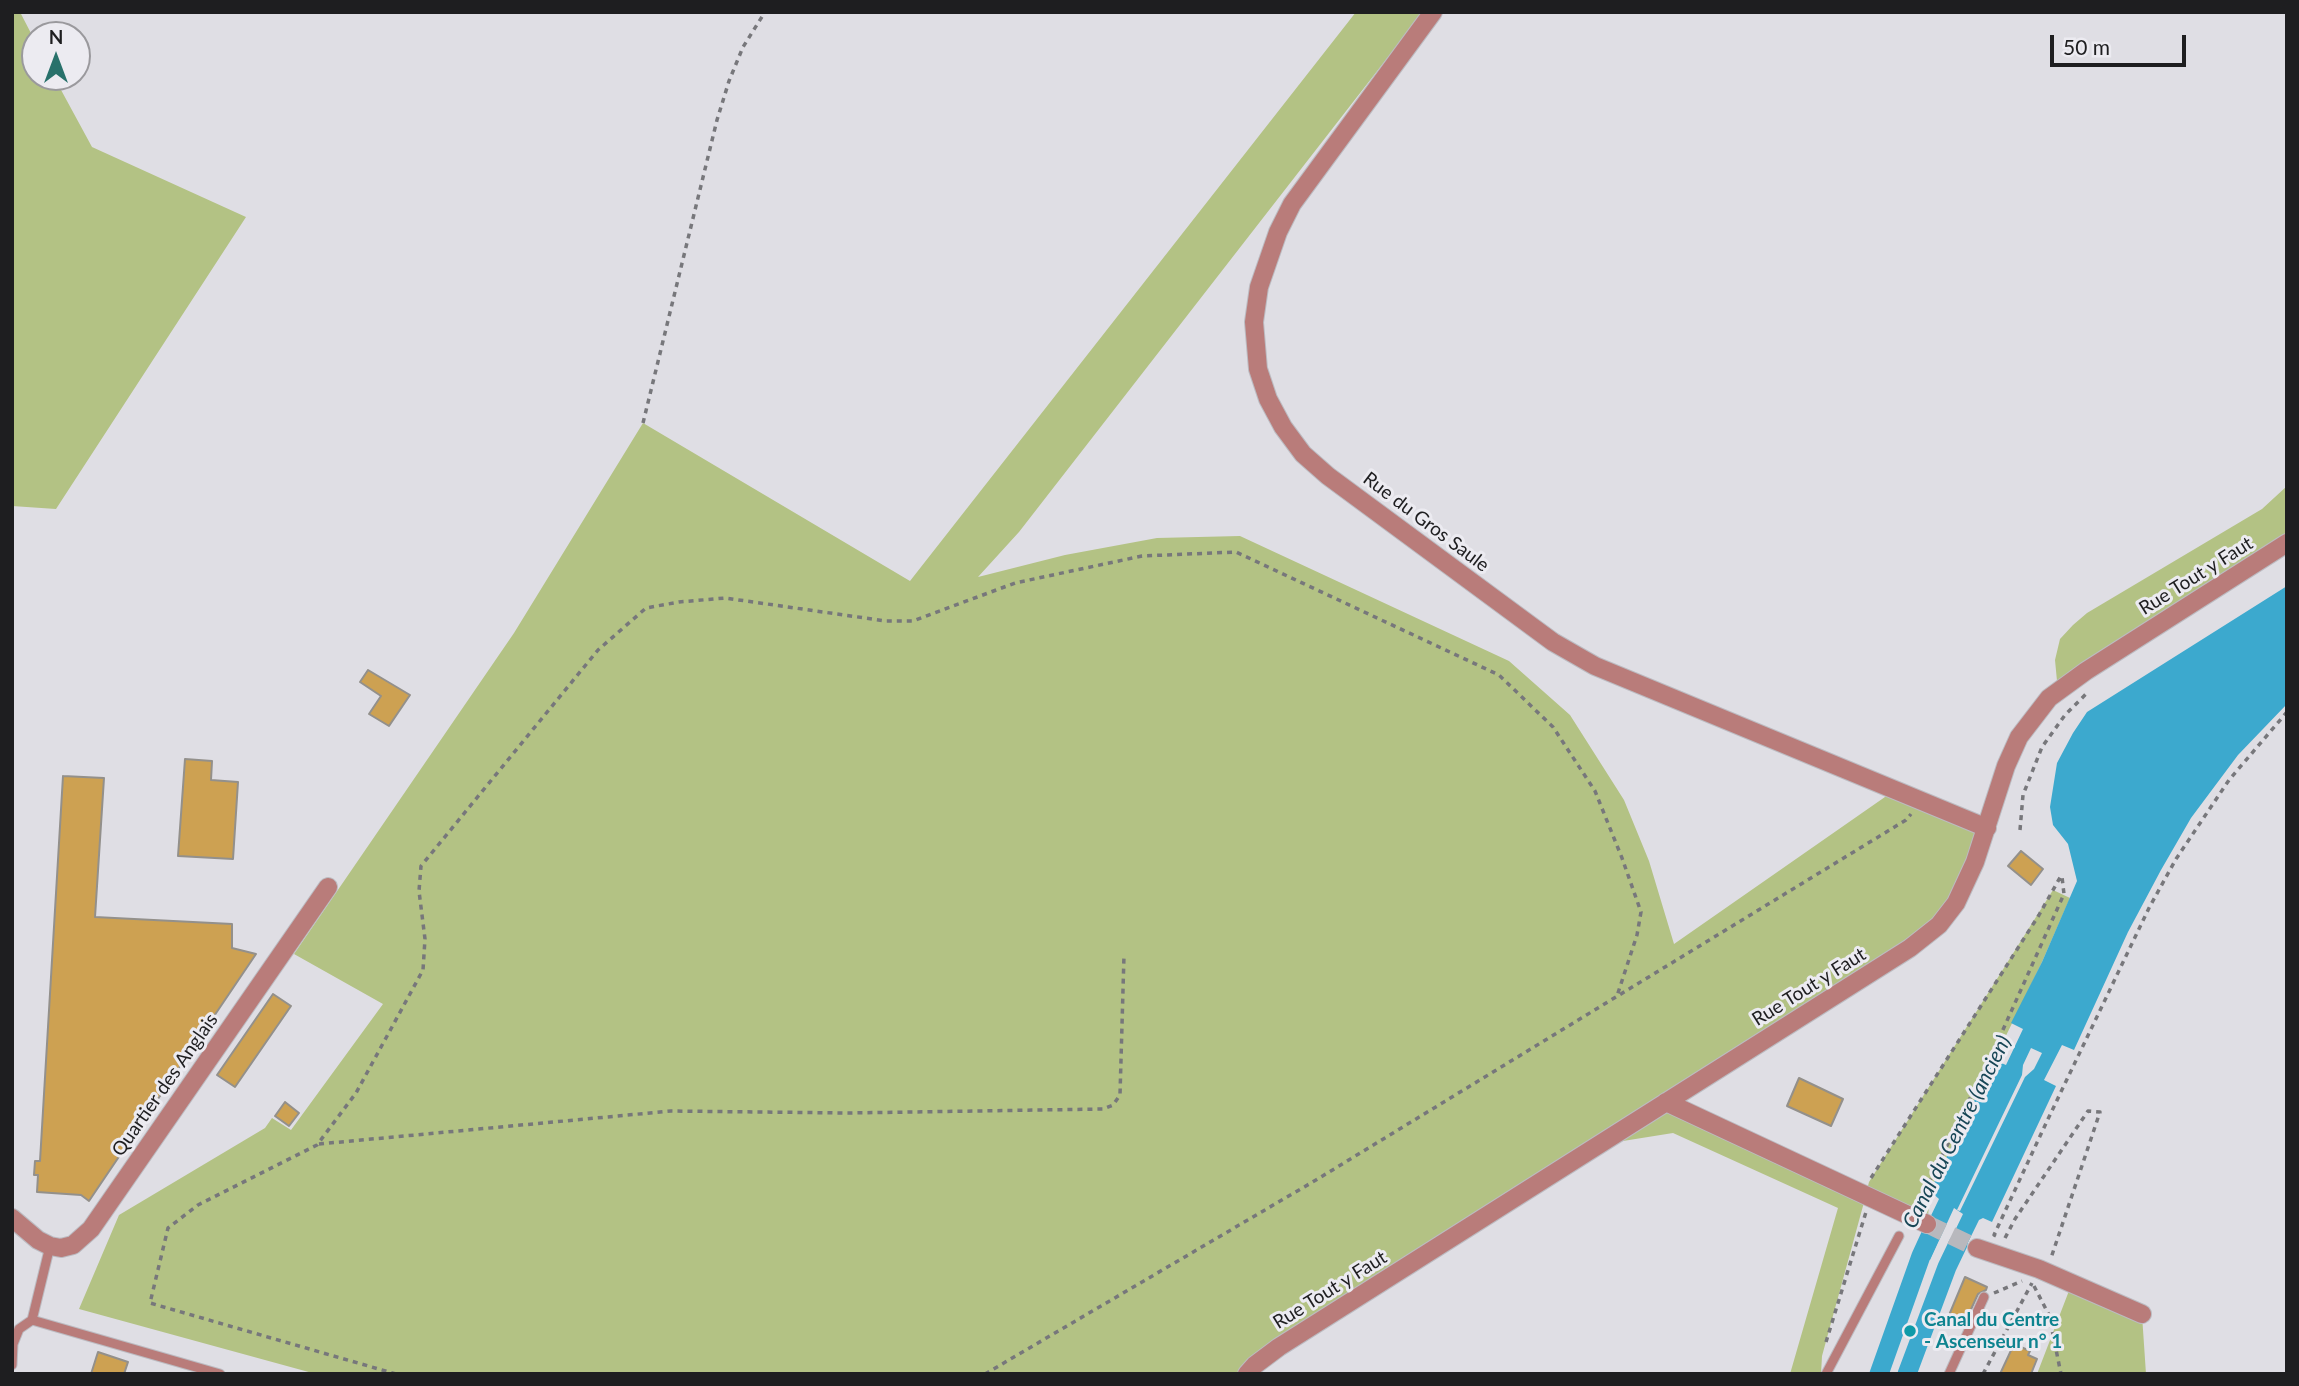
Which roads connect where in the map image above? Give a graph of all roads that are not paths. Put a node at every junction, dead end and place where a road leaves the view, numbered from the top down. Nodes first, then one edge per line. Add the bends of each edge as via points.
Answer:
1 (1433, 12) edge
2 (2287, 543) edge
3 (1987, 828) junction
4 (328, 887) dead end
5 (1666, 1102) junction
6 (12, 1218) edge
7 (1927, 1224) tunnel mouth
8 (1899, 1237) dead end
9 (50, 1246) junction
10 (1977, 1248) tunnel mouth
11 (1984, 1297) road end
12 (2142, 1314) dead end
13 (32, 1320) junction
14 (12, 1365) edge
15 (220, 1374) edge
16 (1247, 1374) edge
17 (1826, 1374) edge
18 (1949, 1374) edge

1 - 3 street, Rue du Gros Saule via 1292,204 1278,232 1259,287 1254,322 1258,369 1283,428 1328,476 1552,642 1595,666
2 - 3 street, Rue Tout y Faut via 2049,698 2019,737
3 - 5 street, Rue Tout y Faut via 1956,903 1939,925 1910,948
4 - 9 street, Quartier des Anglais via 91,1229 73,1245
5 - 7 street
5 - 16 street, Rue Tout y Faut via 1279,1347
6 - 9 street
8 - 17 lane
9 - 13 lane
10 - 12 street via 2032,1277
11 - 18 lane
13 - 14 lane via 19,1329
13 - 15 lane

